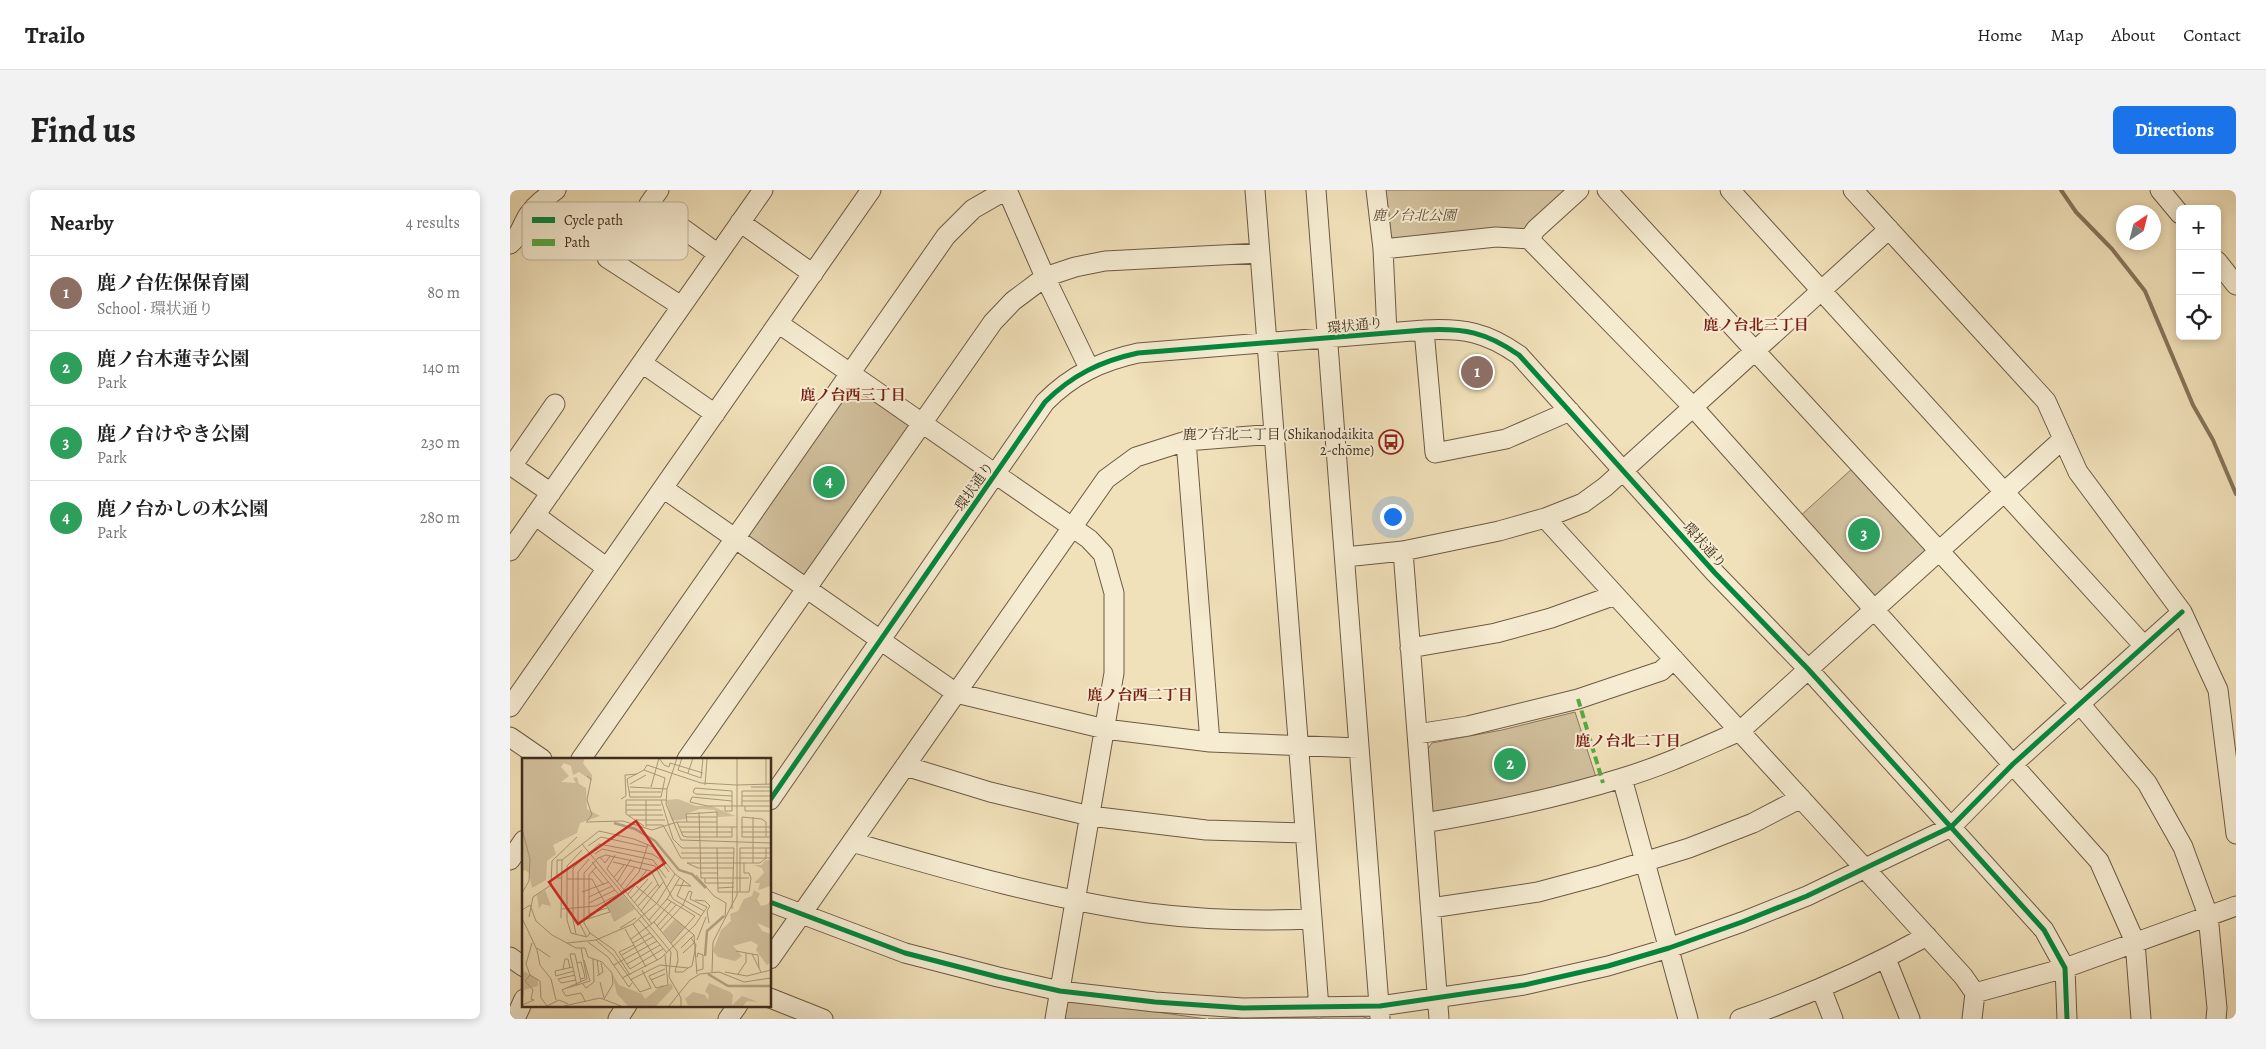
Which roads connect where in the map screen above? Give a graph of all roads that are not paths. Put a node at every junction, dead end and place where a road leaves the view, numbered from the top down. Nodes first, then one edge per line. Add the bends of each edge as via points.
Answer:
1 (556, 190) edge
2 (659, 190) edge
3 (763, 190) edge
4 (871, 190) edge
5 (1007, 190) edge
6 (1255, 190) edge
7 (1316, 190) edge
8 (1376, 190) edge
9 (1578, 190) edge
10 (1607, 190) edge
11 (1730, 190) edge
12 (1853, 190) edge
13 (2160, 190) edge
14 (540, 202) edge
15 (650, 202) edge
16 (2176, 209) edge
17 (740, 222) junction
18 (522, 228) edge
19 (1889, 229) junction
20 (688, 232) edge
21 (1529, 239) junction
22 (510, 244) edge
23 (1382, 249) junction
24 (1260, 252) junction
25 (718, 254) junction
26 (610, 260) edge
27 (2221, 267) edge
28 (812, 274) junction
29 (1045, 277) junction
30 (2236, 285) edge
31 (1822, 290) junction
32 (681, 306) junction
33 (778, 323) junction
34 (1424, 330) junction
35 (1387, 333) junction
36 (1328, 339) junction
37 (1267, 342) junction
38 (1755, 350) junction
39 (642, 363) junction
40 (1089, 368) junction
41 (850, 373) junction
42 (555, 404) dead end
43 (1693, 407) junction
44 (1570, 411) junction
45 (715, 414) junction
46 (922, 423) junction
47 (1274, 434) junction
48 (2063, 440) junction
49 (1186, 441) junction
50 (1623, 471) junction
51 (996, 474) junction
52 (663, 488) junction
53 (2003, 492) junction
54 (551, 493) junction
55 (535, 515) junction
56 (1545, 518) junction
57 (1072, 527) junction
58 (734, 539) junction
59 (510, 551) edge
60 (1403, 551) junction
61 (1939, 551) junction
62 (1344, 557) junction
63 (607, 568) junction
64 (806, 589) junction
65 (1615, 595) junction
66 (1874, 609) junction
67 (2182, 612) junction
68 (880, 641) junction
69 (2144, 646) junction
70 (1410, 648) junction
71 (1674, 659) junction
72 (1808, 669) junction
73 (956, 693) junction
74 (2080, 704) junction
75 (510, 707) edge
76 (1105, 729) junction
77 (1740, 731) junction
78 (1417, 734) junction
79 (510, 737) edge
80 (1210, 742) junction
81 (1299, 746) junction
82 (1359, 748) junction
83 (541, 758) edge
84 (581, 758) edge
85 (688, 758) edge
86 (2013, 764) junction
87 (905, 766) junction
88 (1622, 778) junction
89 (1801, 798) junction
90 (771, 799) edge
91 (1090, 816) junction
92 (1424, 823) junction
93 (1950, 826) junction
94 (1305, 833) junction
95 (2236, 834) edge
96 (852, 842) junction
97 (522, 843) edge
98 (510, 860) edge
99 (1644, 862) junction
100 (1864, 868) junction
101 (1076, 900) junction
102 (771, 902) edge
103 (2236, 906) edge
104 (1431, 908) junction
105 (801, 915) junction
106 (2208, 915) junction
107 (1312, 919) junction
108 (1926, 936) junction
109 (2135, 942) junction
110 (1669, 948) junction
111 (510, 957) edge
112 (771, 958) edge
113 (1886, 959) junction
114 (522, 965) edge
115 (2065, 968) junction
116 (1821, 988) junction
117 (1060, 991) junction
118 (1975, 993) junction
119 (771, 998) edge
120 (1438, 999) junction
121 (522, 1003) edge
122 (626, 1006) edge
123 (737, 1006) edge
124 (1319, 1008) junction
125 (1380, 1013) edge
126 (515, 1019) edge
127 (618, 1019) edge
128 (728, 1019) edge
129 (822, 1019) edge
130 (1055, 1019) edge
131 (1439, 1019) edge
132 (1688, 1019) edge
133 (1740, 1019) edge
134 (1833, 1019) edge
135 (1910, 1019) edge
136 (1972, 1019) edge
137 (2067, 1019) edge
138 (2141, 1019) edge
139 (2216, 1019) edge

1 - 14 street
2 - 15 street
3 - 17 street
4 - 28 street
5 - 29 street
5 - 41 street via 973,209 946,236
6 - 24 street
7 - 36 street
8 - 23 street
9 - 21 street
10 - 38 street
11 - 31 street
12 - 19 street
13 - 16 street
17 - 25 street
17 - 28 street
18 - 22 street
19 - 31 street
19 - 48 street via 2046,401
20 - 25 street
21 - 23 street via 1496,237
21 - 43 street
23 - 35 street
24 - 29 street via 1105,261
24 - 37 street
25 - 32 street
26 - 32 street
27 - 30 street
28 - 33 street
29 - 40 street
29 - 46 street via 1013,301 993,322
31 - 38 street
31 - 53 street
32 - 39 street
33 - 41 street
33 - 45 street
34 - 35 street, 環状通り
34 - 44 street, 環状通り via 1478,332 1500,342 1519,355
34 - 44 street via 1435,453 1506,439
35 - 36 street, 環状通り
36 - 37 street, 環状通り
36 - 62 street
37 - 40 street, 環状通り via 1138,353
37 - 47 street
38 - 43 street
38 - 61 street
39 - 45 street
39 - 54 street
40 - 51 street, 環状通り via 1045,402
41 - 46 street
41 - 58 street
42 - 54 street via 512,466
43 - 50 street
43 - 66 street
44 - 50 street, 環状通り
45 - 52 street
46 - 51 street
46 - 64 street
47 - 49 street
47 - 81 street
48 - 53 street
48 - 67 street via 2078,472
49 - 57 street via 1136,457 1106,479
49 - 80 street
50 - 56 street via 1583,503
50 - 72 street, 環状通り
51 - 57 street
51 - 68 street, 環状通り
52 - 58 street
52 - 63 street
53 - 61 street
53 - 69 street
54 - 55 street
55 - 59 street
55 - 63 street
56 - 60 street
56 - 65 street
57 - 73 street
57 - 76 street via 1103,554 1114,593 1114,674
58 - 64 street
58 - 84 street
60 - 62 street
60 - 70 street
61 - 66 street
61 - 74 street
62 - 82 street
63 - 75 street
64 - 68 street
64 - 85 street
65 - 70 street via 1551,618 1505,630
65 - 71 street
66 - 72 street
66 - 86 street
67 - 69 street
67 - 95 street via 2218,690
68 - 73 street
68 - 90 street, 環状通り
69 - 74 street
70 - 78 street
71 - 77 street
71 - 78 street via 1661,671 1578,699 1468,726
72 - 77 street
72 - 93 street, 環状通り
73 - 76 street
73 - 87 street
74 - 86 street
74 - 106 street via 2147,783 2183,847
76 - 80 street
76 - 91 street
77 - 88 street via 1682,757
77 - 89 street
78 - 92 street
79 - 83 street
80 - 81 street
81 - 82 street
81 - 94 street
82 - 125 street
86 - 93 street
86 - 109 street via 2099,861
87 - 91 street via 990,792
87 - 96 street
88 - 92 street via 1490,812
88 - 99 street
89 - 99 street via 1753,823
89 - 100 street
91 - 94 street via 1206,830
91 - 101 street
92 - 104 street
93 - 100 street
93 - 115 street, 環状通り via 2044,930
94 - 107 street
96 - 101 street via 960,873
96 - 105 street
97 - 98 street
99 - 104 street via 1538,892
99 - 110 street
100 - 108 street
100 - 110 street via 1807,896
101 - 107 street via 1149,913
101 - 117 street
102 - 105 street
103 - 106 street
104 - 120 street
105 - 112 street
105 - 117 street via 905,953
106 - 109 street
106 - 139 street
107 - 124 street
108 - 113 street
108 - 118 street
109 - 115 street
109 - 138 street
110 - 120 street via 1524,985
110 - 132 street
111 - 114 street
113 - 116 street
113 - 135 street
115 - 118 street
115 - 137 street
116 - 133 street
116 - 134 street
117 - 124 street via 1243,1008
117 - 130 street
118 - 136 street
119 - 129 street
120 - 125 street
120 - 131 street
121 - 126 street
122 - 127 street
123 - 128 street
124 - 125 street

